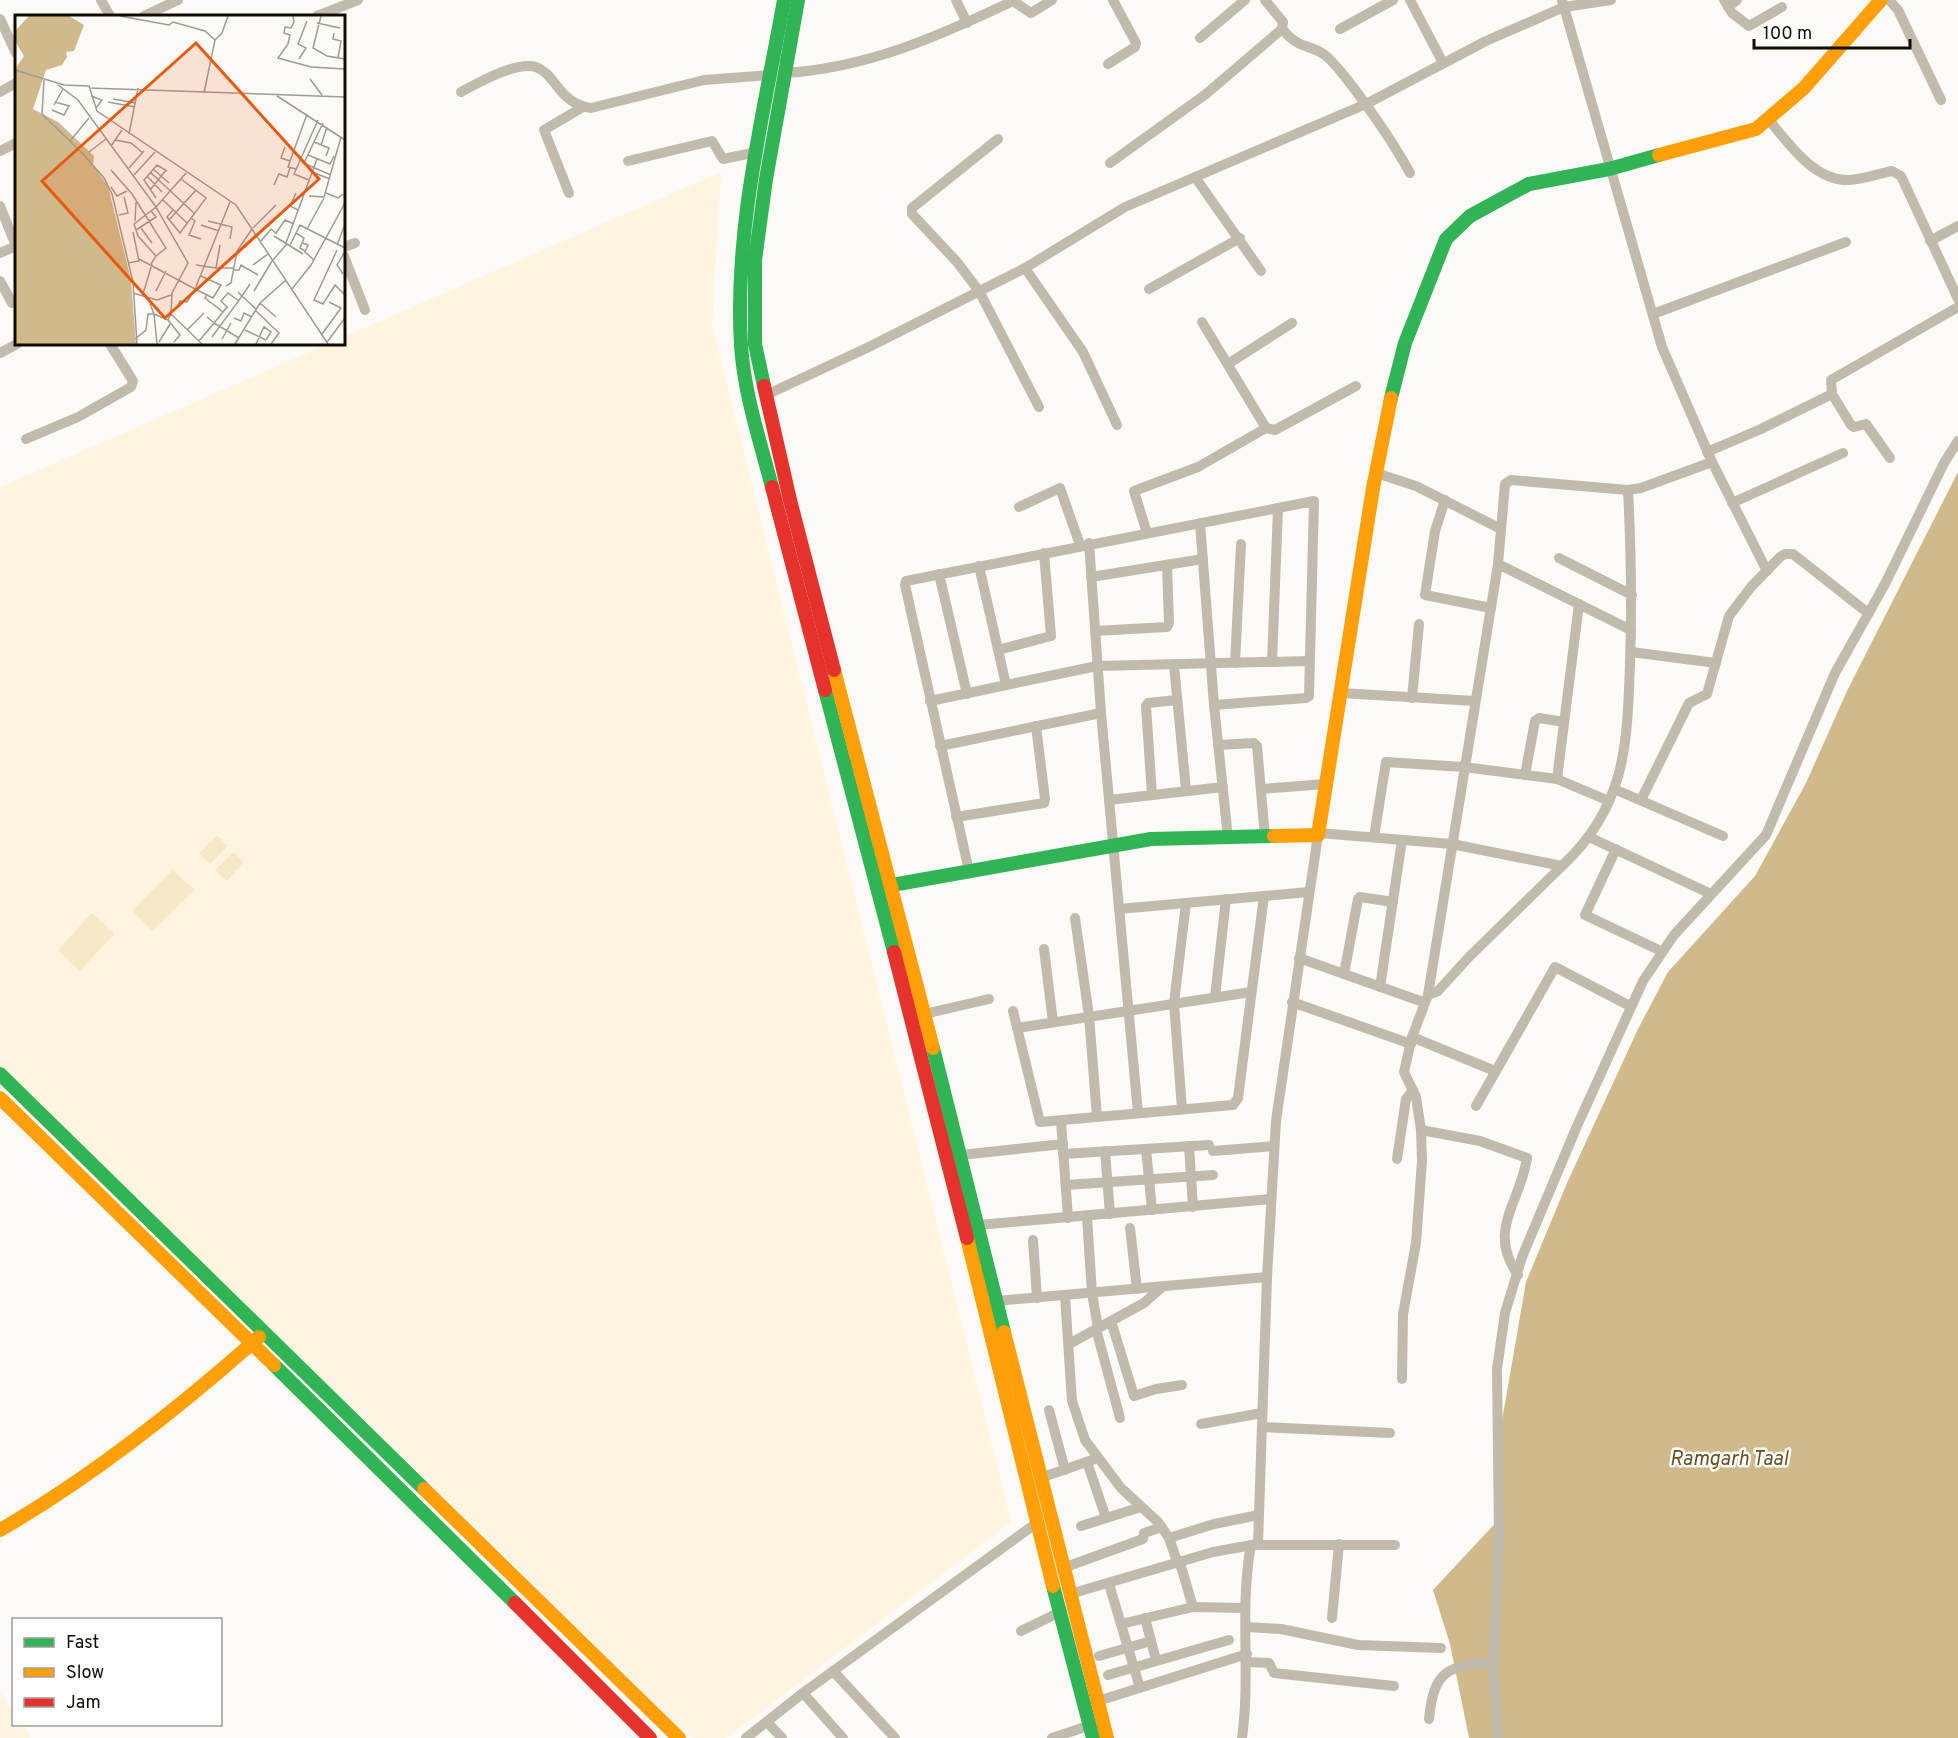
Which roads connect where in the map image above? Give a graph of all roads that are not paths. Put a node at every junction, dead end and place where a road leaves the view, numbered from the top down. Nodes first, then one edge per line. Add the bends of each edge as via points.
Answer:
1 (101, 0) edge
2 (178, 0) edge
3 (358, 0) edge
4 (784, 0) edge
5 (798, 0) edge
6 (956, 0) edge
7 (1052, 0) edge
8 (1113, 0) edge
9 (1245, 0) edge
10 (1265, 0) edge
11 (1393, 0) edge
12 (1410, 0) edge
13 (1611, 0) edge
14 (1737, 0) edge
15 (1881, 0) edge
16 (1889, 0) edge
17 (1563, 4) edge
18 (1726, 4) edge
19 (1782, 7) dead end
20 (109, 15) edge
21 (146, 15) edge
22 (320, 15) edge
23 (0, 19) edge
24 (967, 23) junction
25 (1282, 29) junction
26 (1340, 29) dead end
27 (1200, 38) dead end
28 (15, 51) edge
29 (1443, 63) junction
30 (1108, 64) dead end
31 (785, 74) junction
32 (771, 75) junction
33 (15, 84) edge
34 (0, 92) edge
35 (461, 92) dead end
36 (1941, 100) dead end
37 (1366, 104) junction
38 (583, 107) junction
39 (1769, 120) junction
40 (998, 139) dead end
41 (15, 144) edge
42 (0, 151) edge
43 (757, 152) junction
44 (628, 161) dead end
45 (1110, 163) dead end
46 (1610, 169) junction
47 (1410, 173) dead end
48 (1195, 177) junction
49 (569, 193) dead end
50 (0, 206) edge
51 (1958, 226) edge
52 (1240, 238) junction
53 (1930, 241) junction
54 (1846, 242) dead end
55 (355, 243) dead end
56 (15, 244) edge
57 (15, 246) edge
58 (345, 247) edge
59 (0, 253) edge
60 (345, 259) edge
61 (1025, 268) junction
62 (1261, 271) dead end
63 (0, 280) edge
64 (1149, 289) dead end
65 (979, 291) junction
66 (1958, 299) edge
67 (12, 303) dead end
68 (1958, 307) edge
69 (365, 310) dead end
70 (1653, 314) junction
71 (1202, 322) dead end
72 (1292, 323) dead end
73 (15, 345) edge
74 (111, 345) edge
75 (0, 353) edge
76 (1228, 364) junction
77 (1356, 386) dead end
78 (766, 394) junction
79 (1832, 394) junction
80 (1040, 407) dead end
81 (1118, 425) dead end
82 (1266, 428) junction
83 (26, 439) dead end
84 (1958, 441) edge
85 (1843, 453) dead end
86 (1710, 457) junction
87 (1890, 458) dead end
88 (1376, 473) junction
89 (1628, 490) junction
90 (1445, 500) junction
91 (1732, 503) junction
92 (1019, 507) dead end
93 (1278, 508) junction
94 (1200, 524) junction
95 (1499, 528) junction
96 (1147, 533) junction
97 (1085, 544) junction
98 (1241, 544) dead end
99 (1044, 553) junction
100 (1559, 558) dead end
101 (1203, 559) junction
102 (1498, 564) junction
103 (1167, 565) junction
104 (979, 566) junction
105 (1767, 571) junction
106 (939, 574) junction
107 (1091, 577) junction
108 (1632, 595) junction
109 (1579, 604) junction
110 (1491, 608) junction
111 (1868, 613) junction
112 (1419, 624) dead end
113 (1631, 630) junction
114 (1095, 631) junction
115 (998, 650) junction
116 (1630, 652) junction
117 (1309, 661) junction
118 (1272, 662) junction
119 (1235, 663) junction
120 (1716, 663) junction
121 (1210, 664) junction
122 (1174, 665) junction
123 (1097, 666) junction
124 (1006, 685) junction
125 (1341, 693) junction
126 (967, 694) junction
127 (1412, 698) junction
128 (1177, 700) junction
129 (930, 701) junction
130 (1475, 701) junction
131 (1214, 705) junction
132 (1101, 713) junction
133 (1564, 722) junction
134 (1036, 726) junction
135 (1218, 745) junction
136 (940, 746) junction
137 (1464, 766) junction
138 (1525, 775) junction
139 (1557, 779) junction
140 (1326, 784) junction
141 (1223, 787) junction
142 (1261, 789) junction
143 (1614, 789) junction
144 (1186, 790) junction
145 (1152, 795) junction
146 (1109, 800) junction
147 (1641, 800) junction
148 (1609, 801) junction
149 (956, 817) junction
150 (1318, 834) junction
151 (1723, 836) dead end
152 (1265, 837) junction
153 (1374, 837) junction
154 (1589, 837) junction
155 (1228, 838) junction
156 (1402, 840) junction
157 (1452, 844) junction
158 (1113, 846) junction
159 (1616, 849) junction
160 (1562, 866) junction
161 (969, 871) junction
162 (892, 885) junction
163 (1309, 892) junction
164 (1711, 894) junction
165 (1264, 896) junction
166 (1226, 899) junction
167 (1393, 902) junction
168 (1186, 903) junction
169 (1119, 909) junction
170 (1075, 918) dead end
171 (1044, 949) dead end
172 (1661, 951) junction
173 (1299, 958) junction
174 (1344, 974) junction
175 (1380, 987) junction
176 (1251, 992) junction
177 (1215, 997) junction
178 (1425, 998) junction
179 (989, 999) dead end
180 (1292, 1002) junction
181 (1174, 1003) junction
182 (1629, 1009) junction
183 (1129, 1010) junction
184 (1013, 1011) dead end
185 (924, 1014) junction
186 (1089, 1016) junction
187 (1053, 1022) junction
188 (1017, 1028) junction
189 (1412, 1040) junction
190 (1495, 1071) junction
191 (0, 1074) edge
192 (1413, 1090) junction
193 (0, 1098) edge
194 (1476, 1106) dead end
195 (1182, 1109) junction
196 (1138, 1113) junction
197 (1097, 1117) junction
198 (1061, 1121) junction
199 (1421, 1130) junction
200 (1189, 1146) junction
201 (1275, 1146) junction
202 (1063, 1149) junction
203 (1146, 1149) junction
204 (1105, 1151) junction
205 (962, 1155) junction
206 (1397, 1159) dead end
207 (1213, 1175) dead end
208 (1190, 1176) junction
209 (1148, 1179) junction
210 (1107, 1182) junction
211 (1066, 1185) junction
212 (1271, 1199) junction
213 (1193, 1207) junction
214 (1152, 1210) junction
215 (1110, 1214) junction
216 (1087, 1216) junction
217 (1068, 1218) junction
218 (978, 1225) junction
219 (1130, 1228) dead end
220 (1033, 1240) dead end
221 (1518, 1275) junction
222 (1267, 1277) junction
223 (1162, 1287) junction
224 (1137, 1289) junction
225 (1092, 1293) junction
226 (1065, 1296) junction
227 (1037, 1298) junction
228 (996, 1301) junction
229 (1111, 1321) junction
230 (1097, 1328) junction
231 (265, 1331) junction
232 (252, 1343) junction
233 (1069, 1344) junction
234 (1402, 1379) dead end
235 (1182, 1385) dead end
236 (1049, 1410) dead end
237 (1262, 1413) junction
238 (1120, 1418) dead end
239 (1201, 1424) dead end
240 (1262, 1427) junction
241 (1390, 1433) dead end
242 (1098, 1458) junction
243 (1087, 1462) junction
244 (1065, 1470) junction
245 (1040, 1478) junction
246 (1141, 1507) junction
247 (1259, 1515) junction
248 (1106, 1518) junction
249 (1043, 1520) junction
250 (1081, 1526) dead end
251 (1162, 1527) junction
252 (0, 1530) edge
253 (1169, 1538) junction
254 (1339, 1544) junction
255 (1254, 1545) junction
256 (1395, 1545) dead end
257 (1179, 1564) junction
258 (1063, 1568) junction
259 (1109, 1584) junction
260 (1070, 1594) junction
261 (1193, 1607) junction
262 (1245, 1608) junction
263 (1060, 1612) junction
264 (1145, 1618) junction
265 (1332, 1618) dead end
266 (1121, 1624) junction
267 (1245, 1627) junction
268 (1021, 1630) dead end
269 (1229, 1640) dead end
270 (1151, 1641) junction
271 (1128, 1647) junction
272 (1441, 1648) dead end
273 (1176, 1655) junction
274 (1099, 1656) dead end
275 (1247, 1658) junction
276 (1156, 1660) junction
277 (1494, 1662) junction
278 (1134, 1667) junction
279 (833, 1671) junction
280 (1108, 1675) dead end
281 (1182, 1675) junction
282 (1394, 1686) dead end
283 (1140, 1688) junction
284 (803, 1693) junction
285 (1098, 1701) junction
286 (1429, 1719) dead end
287 (767, 1722) junction
288 (1095, 1728) edge
289 (650, 1738) edge
290 (679, 1738) edge
291 (746, 1738) edge
292 (782, 1738) edge
293 (843, 1738) edge
294 (895, 1738) edge
295 (1052, 1738) edge
296 (1107, 1738) edge
297 (1242, 1738) edge
298 (1498, 1738) edge

1 - 20 street
2 - 21 street
3 - 22 street
4 - 32 main road
5 - 31 main road
6 - 24 street
7 - 24 street via 1030,13 1013,1
8 - 30 street via 1136,43
9 - 27 street
10 - 25 street via 1284,22
11 - 26 street
12 - 29 street
13 - 17 street
14 - 18 street
15 - 39 main road via 1804,88
16 - 36 street via 1899,10
17 - 29 street
17 - 46 street
18 - 19 street via 1749,26
23 - 28 street
24 - 31 street via 853,65
25 - 37 street via 1300,46 1325,55
25 - 45 street via 1206,94
29 - 37 street
31 - 78 main road via 755,260 755,344
32 - 38 street via 704,80
32 - 43 main road
33 - 34 street
35 - 38 street via 501,72 530,66 541,70 563,95
37 - 47 street
37 - 48 street
38 - 49 street via 544,130
39 - 46 main road via 1756,129
39 - 53 street via 1802,157 1827,175 1850,180 1896,172
40 - 65 street via 912,208 912,214
41 - 42 street
43 - 44 street via 723,159 712,141
43 - 249 main road via 741,259 741,345 747,390
46 - 70 street
46 - 88 main road via 1529,184 1470,216 1446,239 1405,343
48 - 52 street
48 - 61 street via 1125,207
50 - 56 street
51 - 53 street
52 - 62 street
52 - 64 street
53 - 66 street
54 - 70 street
55 - 58 street
57 - 59 street
60 - 69 street
61 - 65 street
61 - 81 street via 1083,352
63 - 67 street
65 - 78 street
65 - 80 street
68 - 79 street via 1831,380
70 - 86 street via 1662,347
71 - 76 street
72 - 76 street
73 - 75 street
74 - 83 street via 133,381 131,387 78,417
76 - 82 street
77 - 82 street via 1275,430
78 - 162 main road via 790,500
79 - 86 street
79 - 87 street via 1852,426 1866,424
82 - 96 street via 1198,467 1134,491
84 - 111 street
85 - 91 street
86 - 89 street
86 - 91 street
88 - 90 street
88 - 125 main road
89 - 95 street via 1508,480
89 - 108 street
90 - 95 street
90 - 110 street via 1435,531 1425,595
91 - 105 street
92 - 97 street via 1060,488
93 - 94 street
93 - 117 street via 1314,501 1316,504
93 - 118 street
94 - 96 street
94 - 101 street
95 - 102 street
96 - 97 street
97 - 99 street
97 - 107 street
98 - 119 street
99 - 104 street
99 - 115 street via 1051,636
100 - 108 street
101 - 103 street
101 - 121 street
102 - 109 street
102 - 110 street
103 - 107 street
103 - 114 street via 1167,627
104 - 106 street
104 - 115 street
105 - 111 street via 1785,554 1793,554
105 - 120 street via 1729,616
106 - 126 street
106 - 129 street via 905,585
107 - 114 street
108 - 113 street
109 - 113 street
109 - 133 street
110 - 130 street
111 - 164 street via 1835,673 1766,835
112 - 127 street
113 - 116 street
114 - 123 street
115 - 124 street
116 - 120 street
116 - 143 street via 1627,745
117 - 118 street
117 - 131 street via 1306,698
118 - 119 street
119 - 121 street
120 - 147 street via 1707,694 1689,704
121 - 122 street
121 - 131 street
122 - 123 street
122 - 128 street
123 - 124 street
123 - 132 street
124 - 126 street
125 - 127 street
125 - 140 main road
126 - 129 street
127 - 130 street
128 - 144 street
128 - 145 street via 1146,706
129 - 136 street
130 - 137 street
131 - 135 street
132 - 134 street
132 - 146 street
133 - 138 street via 1539,718 1535,721
133 - 139 street
134 - 136 street
134 - 149 street via 1044,803
135 - 141 street
135 - 142 street via 1256,744
136 - 149 street
137 - 138 street
137 - 153 street via 1384,763
137 - 157 street
138 - 139 street
139 - 148 street
140 - 142 street
140 - 150 main road
141 - 144 street
141 - 155 street
142 - 152 street
143 - 147 street
143 - 148 street
144 - 145 street
145 - 146 street
146 - 158 street
147 - 151 street
148 - 154 street
149 - 161 street
150 - 152 main road
150 - 153 street
150 - 163 street
152 - 155 main road
153 - 156 street
154 - 159 street
154 - 160 street
155 - 158 main road via 1151,839
156 - 157 street
156 - 167 street
157 - 160 street
157 - 178 street
158 - 161 main road
158 - 169 street
159 - 164 street
159 - 172 street via 1584,915
160 - 178 street via 1438,991
161 - 162 main road
162 - 185 main road
163 - 165 street
163 - 173 street
164 - 172 street
165 - 166 street
165 - 176 street
166 - 168 street
166 - 177 street
167 - 174 street via 1360,897
167 - 175 street
168 - 169 street
168 - 181 street
169 - 183 street
170 - 186 street
171 - 187 street
172 - 182 street
173 - 174 street
173 - 180 street
174 - 175 street
175 - 178 street
176 - 177 street
176 - 195 street via 1237,1101 1233,1105
177 - 181 street
178 - 189 street
179 - 185 street
180 - 189 street
180 - 201 street
181 - 183 street
181 - 195 street
182 - 190 street via 1555,967
182 - 221 street via 1544,1202
183 - 186 street
183 - 196 street
184 - 188 street
185 - 205 main road
186 - 187 street
186 - 197 street
187 - 188 street
188 - 198 street via 1039,1120
189 - 190 street
189 - 192 street via 1404,1072
190 - 194 street
191 - 231 main road
192 - 199 street
192 - 206 street via 1406,1099
193 - 232 main road
195 - 196 street
196 - 197 street
197 - 198 street
198 - 202 street
199 - 221 street via 1480,1141 1527,1158 1504,1242 1506,1256
199 - 234 street via 1416,1243 1403,1314
200 - 201 street
200 - 203 street
200 - 208 street
201 - 212 street
202 - 204 street
202 - 205 street
202 - 211 street
203 - 204 street
203 - 209 street
204 - 210 street
205 - 218 main road
207 - 208 street
208 - 209 street
208 - 213 street
209 - 210 street
209 - 214 street
210 - 211 street
210 - 215 street
211 - 217 street
212 - 213 street
212 - 222 street
213 - 214 street
214 - 215 street
215 - 216 street
216 - 217 street
216 - 225 street
217 - 218 street
218 - 228 main road
219 - 224 street
220 - 227 street
221 - 277 street via 1505,1313 1497,1369 1499,1556
222 - 223 street
222 - 237 street
223 - 224 street
223 - 229 street via 1144,1303
224 - 225 street
225 - 226 street
225 - 230 street
226 - 227 street
226 - 233 street
227 - 228 street
228 - 245 main road
229 - 230 street
229 - 235 street via 1134,1396
230 - 233 street
230 - 238 street
231 - 232 main road
231 - 290 main road
232 - 252 main road via 80,1479
232 - 289 main road
233 - 242 street via 1073,1406 1088,1446
236 - 244 street
237 - 239 street
237 - 240 street
240 - 241 street
240 - 247 street
242 - 243 street
242 - 246 street
243 - 244 street
243 - 248 street
244 - 245 street
245 - 249 main road
246 - 248 street
246 - 251 street
247 - 253 street
247 - 255 street
248 - 250 street
249 - 258 main road
249 - 263 main road
249 - 279 street
251 - 253 street
251 - 258 street via 1144,1533 1143,1539
253 - 257 street
254 - 255 street
254 - 256 street
254 - 265 street
255 - 257 street via 1213,1552
255 - 262 street
257 - 259 street
257 - 261 street
258 - 260 main road
259 - 260 street
259 - 266 street
260 - 285 main road
261 - 262 street
261 - 264 street
262 - 267 street
263 - 268 street
263 - 288 main road
264 - 266 street
264 - 270 street
266 - 271 street
267 - 272 street via 1281,1629 1365,1646
267 - 275 street
269 - 273 street
270 - 271 street
270 - 276 street
271 - 274 street
271 - 278 street
273 - 276 street
273 - 281 street
275 - 281 street
275 - 282 street via 1269,1664 1274,1673
275 - 297 street
276 - 278 street
277 - 286 street via 1461,1665 1442,1675 1433,1690
277 - 298 street
278 - 280 street
278 - 283 street
279 - 284 street
279 - 294 street
281 - 283 street
283 - 285 street
284 - 287 street
284 - 293 street
285 - 288 main road
287 - 291 street
287 - 292 street
288 - 295 street
288 - 296 main road

